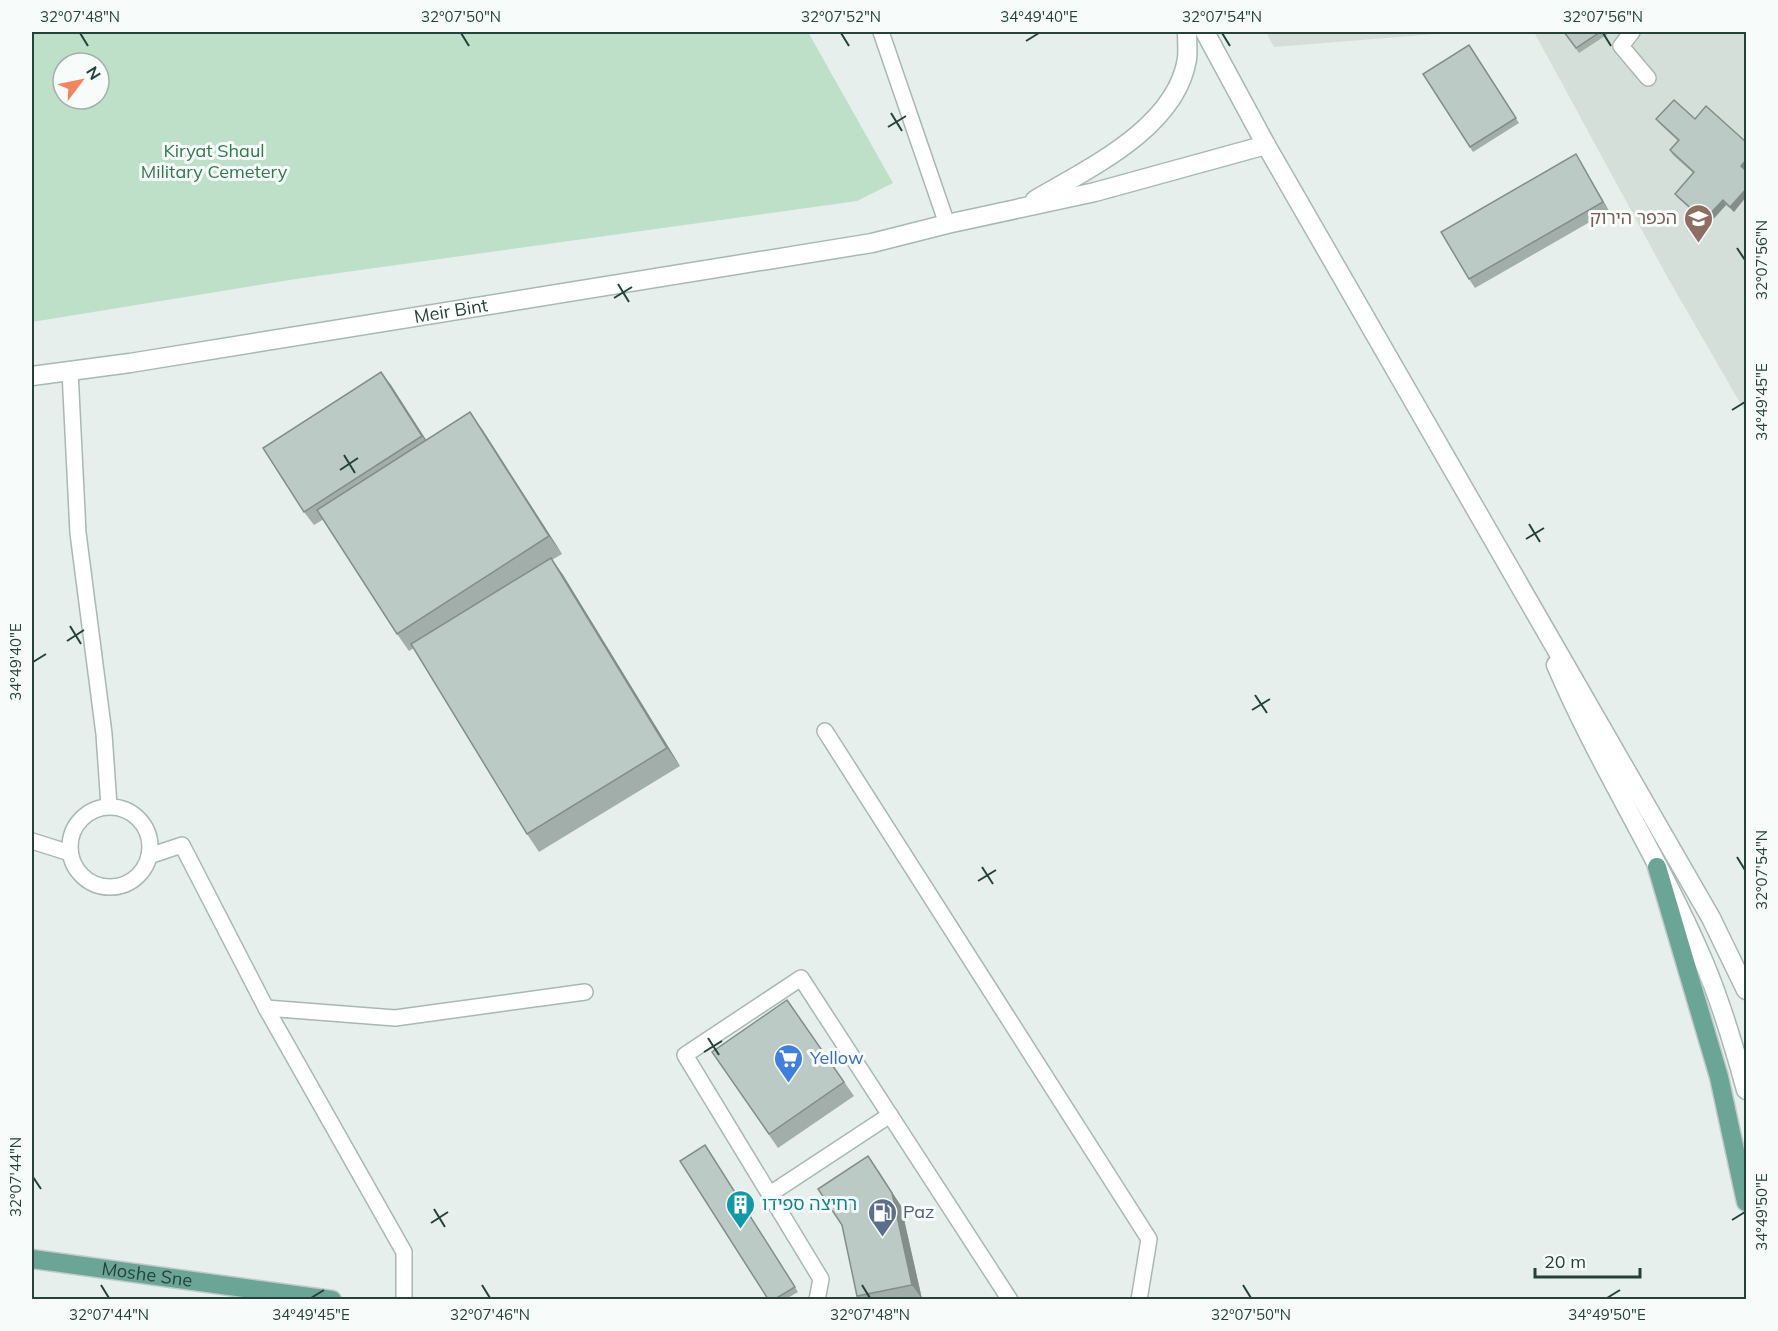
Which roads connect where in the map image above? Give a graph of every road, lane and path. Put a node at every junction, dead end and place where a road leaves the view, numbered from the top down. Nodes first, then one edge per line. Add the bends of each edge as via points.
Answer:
1 (881, 32) edge
2 (1187, 32) edge
3 (1205, 32) edge
4 (1632, 32) edge
5 (1648, 78) dead end
6 (1266, 145) junction
7 (1021, 208) junction
8 (947, 224) junction
9 (70, 371) junction
10 (32, 376) edge
11 (1522, 586) junction
12 (825, 731) dead end
13 (109, 806) junction
14 (32, 841) edge
15 (70, 853) junction
16 (149, 856) junction
17 (1657, 867) junction
18 (1746, 990) edge
19 (585, 992) dead end
20 (266, 1008) junction
21 (1746, 1090) edge
22 (890, 1115) junction
23 (770, 1194) junction
24 (1746, 1202) edge
25 (32, 1259) edge
26 (332, 1299) edge
27 (404, 1299) edge
28 (818, 1299) edge
29 (1010, 1299) edge
30 (1139, 1299) edge

1 - 8 lane
2 - 7 street via 1187,60 1176,91 1150,125 1112,154
3 - 6 street
4 - 5 lane via 1621,46
6 - 7 street, Meir Bint
6 - 11 street
7 - 8 street, Meir Bint
8 - 9 street, Meir Bint via 872,243
9 - 10 street, Meir Bint
9 - 13 lane via 78,533 104,734
11 - 17 street via 1576,711
11 - 18 street via 1712,918
12 - 30 lane via 1149,1239
13 - 15 lane via 87,814 76,825
13 - 16 lane via 131,812 141,821 150,842
14 - 15 lane
15 - 16 lane via 84,877 106,887 133,880 146,866
16 - 20 lane via 182,844
17 - 21 street via 1713,983
17 - 24 main road via 1719,1077
19 - 20 lane via 395,1018
20 - 27 lane via 404,1252
22 - 23 lane
22 - 23 lane via 801,978 685,1055
22 - 29 lane
23 - 28 lane via 821,1279
25 - 26 main road, Moshe Sne

